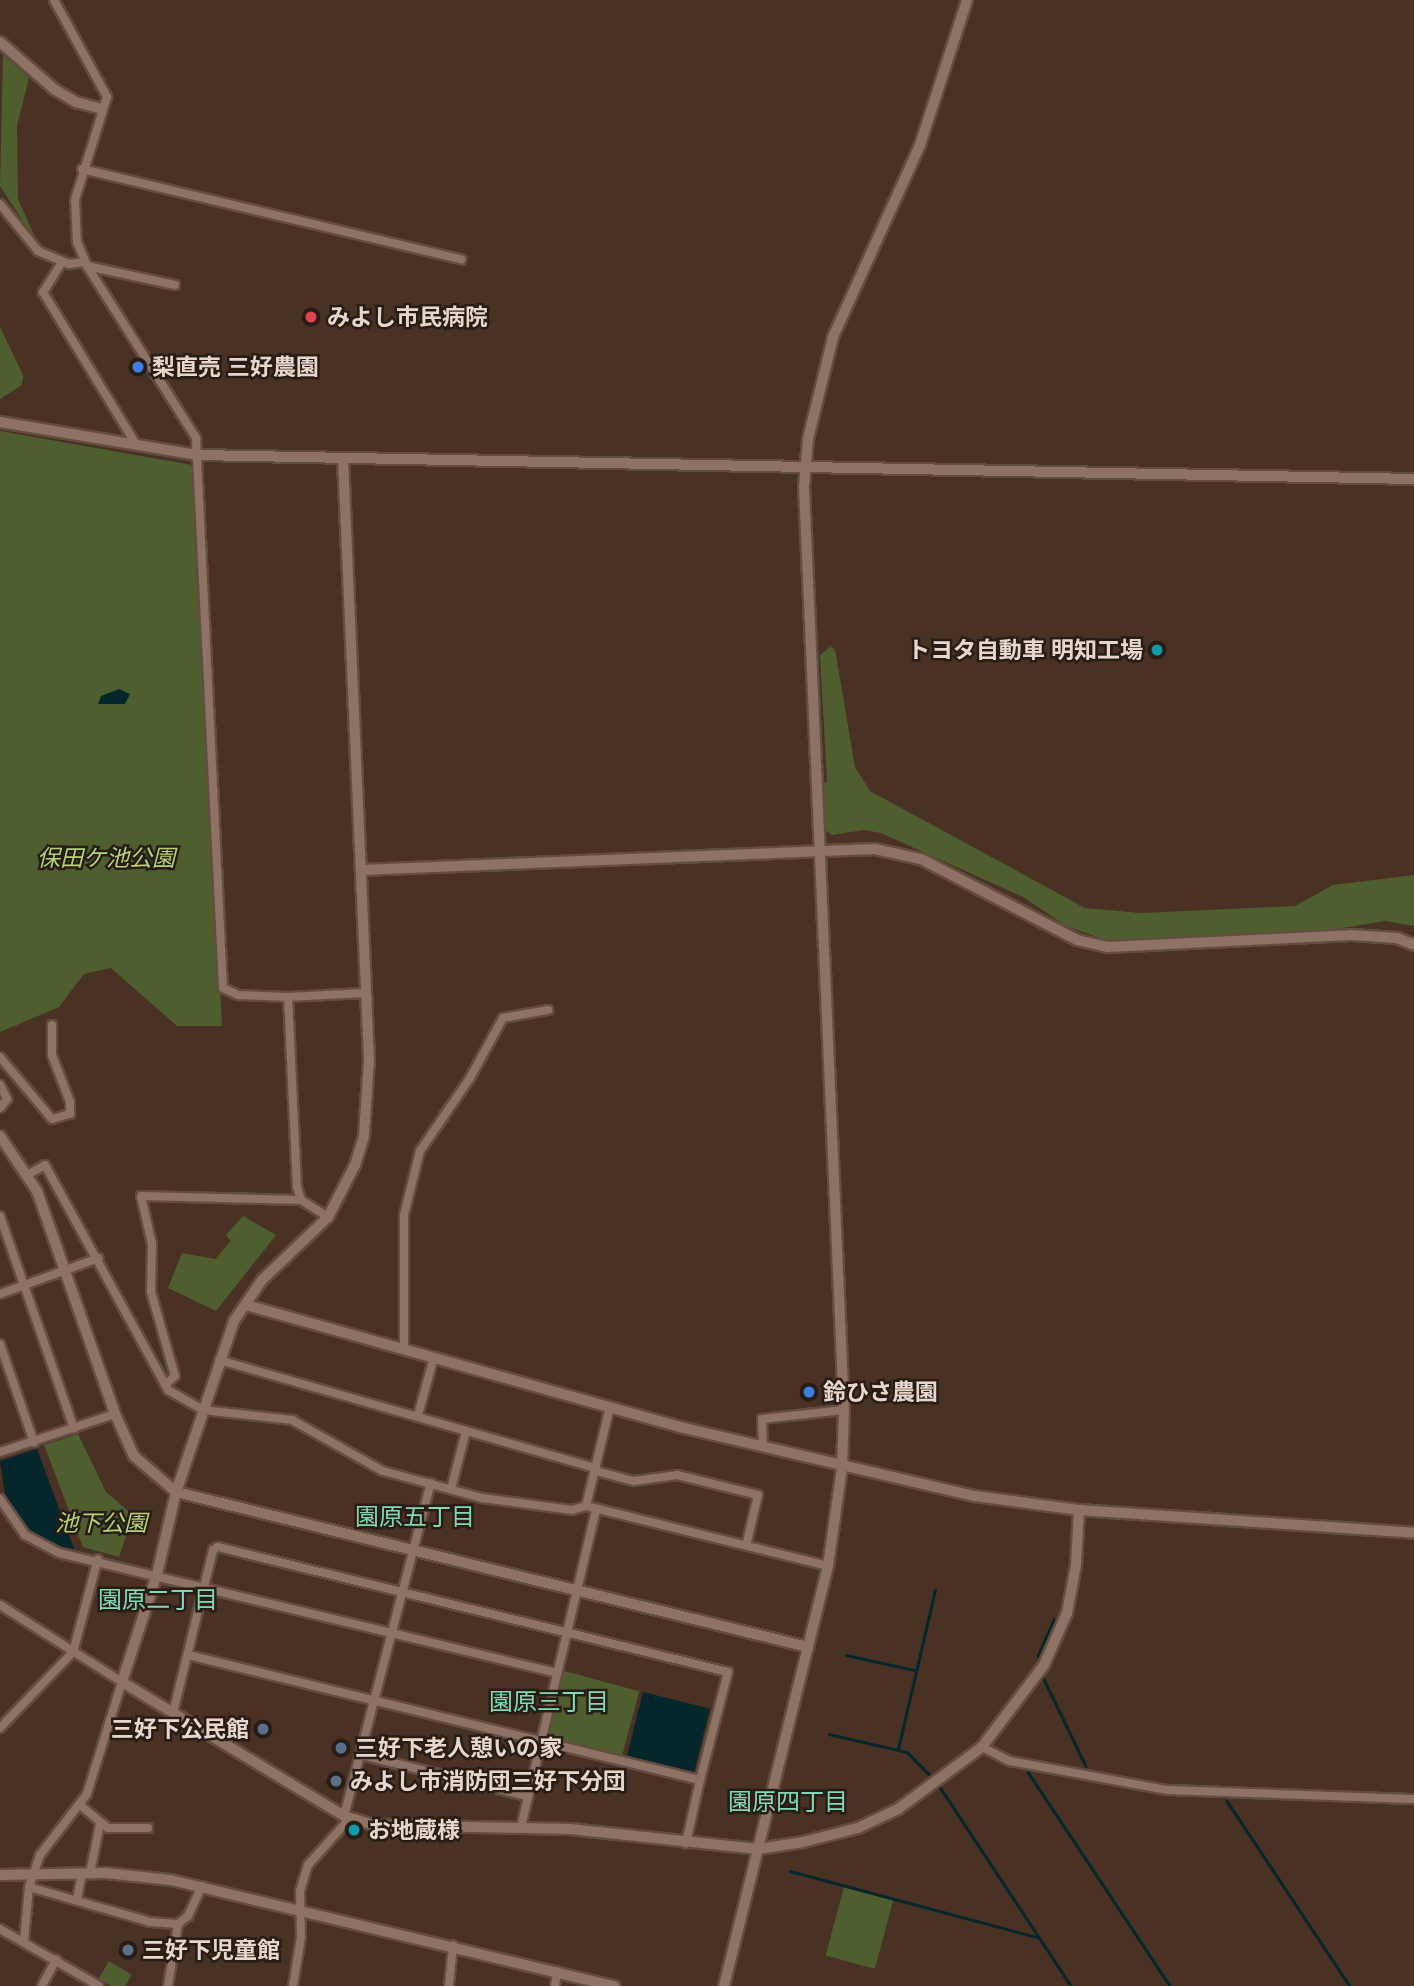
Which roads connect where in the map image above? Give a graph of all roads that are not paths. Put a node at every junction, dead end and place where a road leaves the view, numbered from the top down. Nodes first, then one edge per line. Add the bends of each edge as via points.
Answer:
1 (54, 0) edge
2 (967, 0) edge
3 (0, 42) edge
4 (102, 109) junction
5 (82, 169) junction
6 (0, 204) edge
7 (461, 260) dead end
8 (62, 262) junction
9 (86, 264) junction
10 (176, 285) dead end
11 (0, 422) edge
12 (137, 446) junction
13 (198, 455) junction
14 (343, 459) junction
15 (804, 468) junction
16 (1414, 479) edge
17 (818, 849) junction
18 (360, 870) junction
19 (1414, 945) edge
20 (364, 993) junction
21 (288, 997) junction
22 (548, 1010) dead end
23 (52, 1025) dead end
24 (0, 1058) edge
25 (0, 1085) edge
26 (0, 1108) edge
27 (0, 1136) edge
28 (29, 1174) junction
29 (302, 1200) junction
30 (0, 1216) edge
31 (328, 1217) junction
32 (99, 1258) junction
33 (66, 1272) junction
34 (24, 1286) junction
35 (0, 1294) edge
36 (246, 1305) junction
37 (0, 1345) edge
38 (404, 1348) junction
39 (434, 1357) junction
40 (219, 1360) junction
41 (165, 1385) junction
42 (610, 1407) junction
43 (203, 1410) junction
44 (844, 1410) junction
45 (115, 1414) junction
46 (418, 1415) junction
47 (74, 1428) junction
48 (466, 1431) junction
49 (34, 1442) junction
50 (762, 1447) junction
51 (0, 1452) edge
52 (842, 1468) junction
53 (596, 1469) junction
54 (431, 1483) junction
55 (451, 1489) junction
56 (176, 1492) junction
57 (0, 1499) edge
58 (586, 1506) junction
59 (596, 1510) junction
60 (1079, 1510) junction
61 (1414, 1533) edge
62 (746, 1546) junction
63 (412, 1550) junction
64 (98, 1559) junction
65 (828, 1566) junction
66 (157, 1574) junction
67 (205, 1587) junction
68 (577, 1591) junction
69 (399, 1592) junction
70 (0, 1605) edge
71 (390, 1633) junction
72 (566, 1633) junction
73 (808, 1647) junction
74 (73, 1652) junction
75 (188, 1655) junction
76 (557, 1673) junction
77 (122, 1682) junction
78 (374, 1700) junction
79 (173, 1713) junction
80 (0, 1728) edge
81 (541, 1741) junction
82 (982, 1747) junction
83 (362, 1755) junction
84 (701, 1780) junction
85 (527, 1796) junction
86 (1414, 1799) edge
87 (81, 1806) junction
88 (347, 1817) junction
89 (100, 1824) junction
90 (521, 1827) junction
91 (148, 1828) dead end
92 (686, 1843) junction
93 (758, 1849) junction
94 (86, 1873) junction
95 (35, 1874) junction
96 (0, 1875) edge
97 (202, 1886) junction
98 (29, 1887) junction
99 (77, 1899) junction
100 (298, 1911) junction
101 (178, 1924) junction
102 (0, 1929) edge
103 (24, 1941) junction
104 (453, 1945) junction
105 (55, 1959) junction
106 (558, 1971) junction
107 (42, 1986) edge
108 (99, 1986) edge
109 (168, 1986) edge
110 (293, 1986) edge
111 (449, 1986) edge
112 (555, 1986) edge
113 (614, 1986) edge
114 (724, 1986) edge

1 - 4 street via 107,97
2 - 15 street via 920,145 833,337
3 - 4 street via 54,89 76,102
4 - 5 street
5 - 7 street
5 - 9 street via 74,210
6 - 8 street via 38,251
8 - 9 street
8 - 12 street via 43,292
9 - 10 street
9 - 13 street via 196,438
11 - 12 street
12 - 13 street
13 - 14 street
13 - 21 street via 223,988 238,995
14 - 15 street
14 - 18 street
15 - 16 street
15 - 17 street
17 - 18 street
17 - 19 street via 875,849 921,859 1077,940 1108,947 1351,935 1397,938
17 - 44 street
18 - 20 street
20 - 21 street
20 - 31 street via 368,1114 355,1166
21 - 29 street via 297,1187
22 - 38 street via 503,1018 455,1102 420,1151 404,1215
23 - 24 street via 52,1055 70,1102 70,1114 52,1119
25 - 26 street via 7,1099
27 - 28 street
28 - 32 street via 46,1165
28 - 33 street
29 - 31 street
29 - 41 street via 141,1196 152,1244 151,1292 175,1376
30 - 34 street
31 - 36 street via 262,1280
32 - 33 street
32 - 41 street
33 - 34 street
33 - 45 street
34 - 35 street
34 - 47 street
36 - 38 street
36 - 40 street via 234,1321
37 - 49 street
38 - 39 street
39 - 42 street
39 - 46 street
40 - 43 street
40 - 46 street
41 - 43 street
42 - 50 street
42 - 53 street
43 - 54 street via 292,1420 383,1471
43 - 56 street
44 - 50 street via 762,1419
44 - 52 street
45 - 47 street
45 - 56 street via 134,1456
46 - 48 street
47 - 49 street
48 - 53 street
48 - 55 street
49 - 51 street
50 - 52 street
52 - 60 street via 975,1496
52 - 65 street
53 - 58 street
53 - 62 street via 634,1481 677,1475 758,1495
54 - 55 street
54 - 63 street
55 - 58 street via 572,1510
56 - 63 street
56 - 66 street
57 - 64 street via 10,1520 41,1547
58 - 59 street
59 - 62 street
59 - 68 street
60 - 61 street
60 - 82 street via 1067,1613 1044,1665
62 - 65 street
63 - 68 street
63 - 69 street
64 - 66 street
64 - 74 street
65 - 73 street
66 - 67 street
66 - 77 street
67 - 69 street via 213,1550 218,1547
67 - 71 street
67 - 75 street
68 - 72 street
68 - 73 street
69 - 71 street
69 - 72 street
70 - 74 street
71 - 76 street
71 - 78 street
72 - 76 street
72 - 84 street via 728,1672
73 - 93 street
74 - 77 street
74 - 80 street
75 - 78 street
75 - 79 street
76 - 81 street
77 - 79 street
77 - 87 street
78 - 81 street
78 - 83 street
79 - 88 street
81 - 84 street
81 - 85 street
82 - 86 street via 1010,1761 1167,1790
82 - 93 street via 876,1821 803,1842
83 - 85 street
83 - 88 street
84 - 92 street
85 - 90 street
87 - 89 street
87 - 95 street via 51,1837
88 - 90 street via 402,1827
88 - 100 street via 308,1865
89 - 91 street via 125,1830
89 - 94 street
90 - 92 street
92 - 93 street
93 - 114 street
94 - 95 street
94 - 97 street via 138,1875
94 - 99 street
95 - 96 street
95 - 98 street
97 - 100 street
97 - 101 street via 188,1916
98 - 99 street
98 - 103 street
99 - 101 street via 150,1922
100 - 104 street
100 - 110 street via 301,1937
101 - 109 street
102 - 103 street
103 - 105 street
104 - 106 street
104 - 111 street
105 - 107 street
105 - 108 street
106 - 112 street
106 - 113 street

